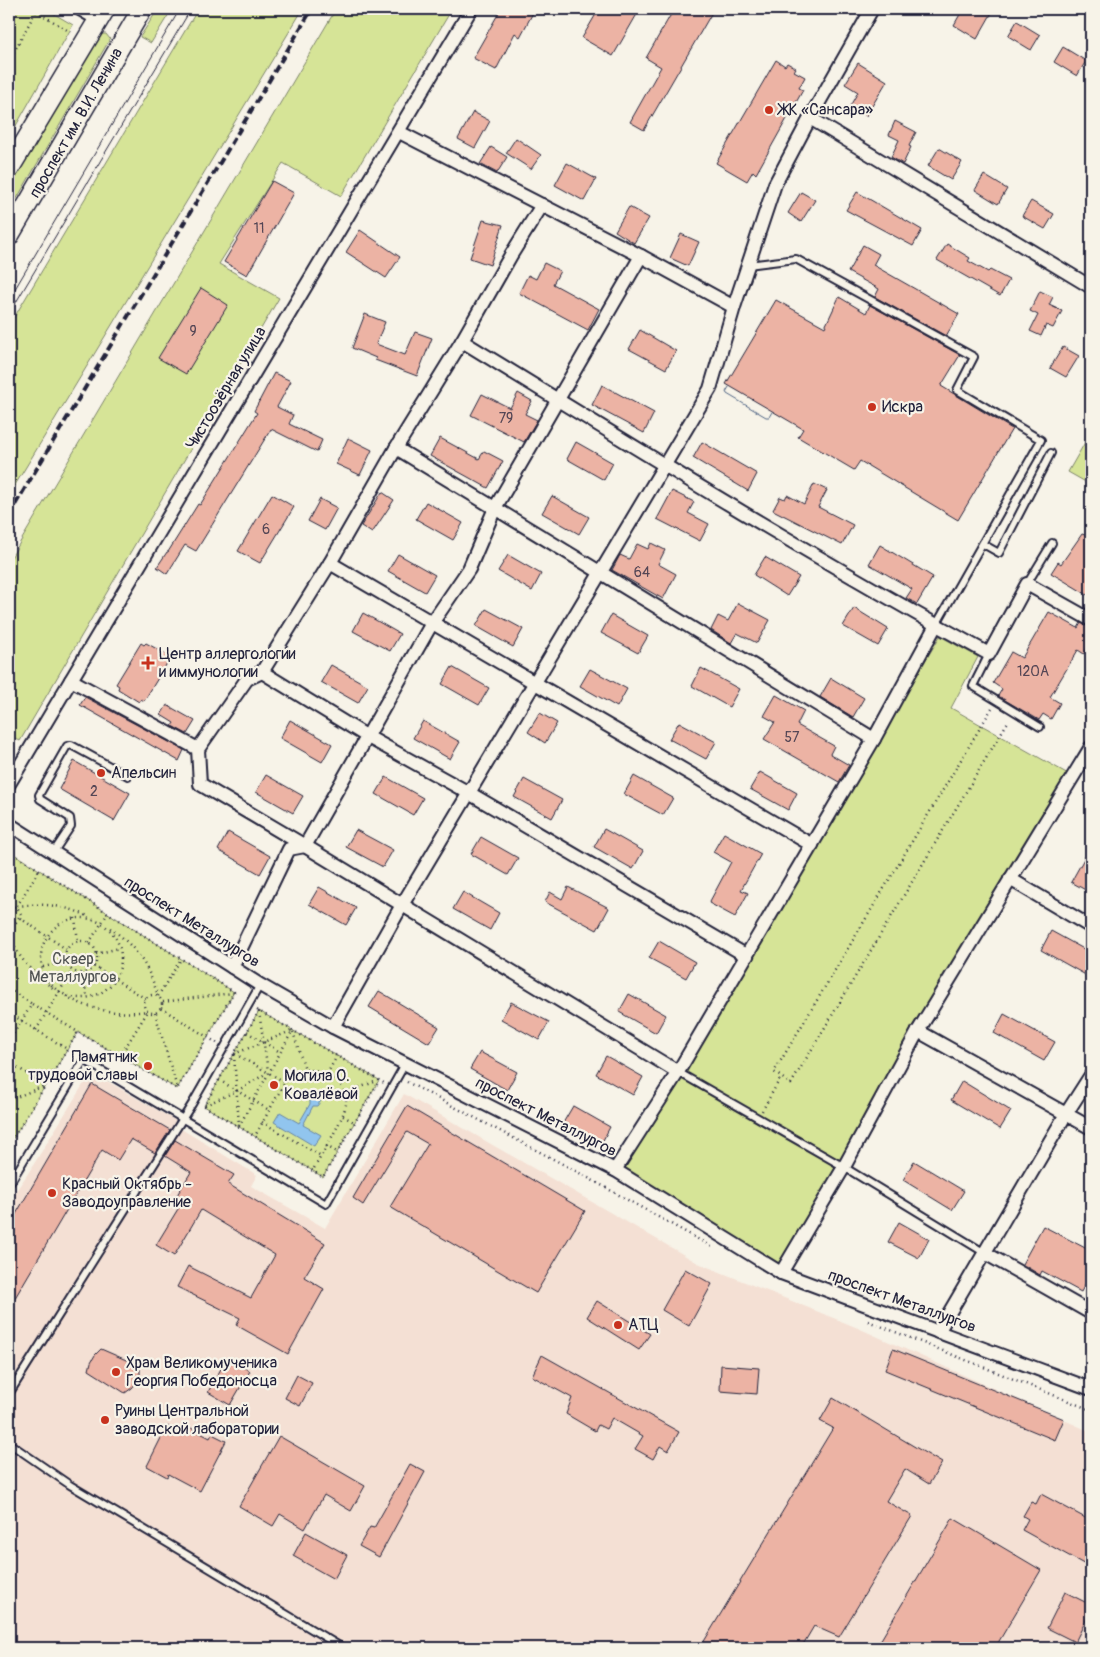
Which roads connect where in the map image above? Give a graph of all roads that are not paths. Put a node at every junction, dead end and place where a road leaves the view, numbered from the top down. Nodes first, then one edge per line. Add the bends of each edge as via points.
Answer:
1 (80, 9) edge
2 (142, 9) edge
3 (471, 9) edge
4 (872, 9) edge
5 (102, 14) edge
6 (128, 34) junction
7 (810, 118) junction
8 (399, 132) junction
9 (9, 169) edge
10 (542, 205) junction
11 (9, 236) edge
12 (641, 256) junction
13 (748, 265) junction
14 (1091, 287) edge
15 (734, 307) junction
16 (462, 341) junction
17 (558, 400) junction
18 (396, 448) junction
19 (1052, 453) dead end
20 (664, 466) junction
21 (495, 508) junction
22 (1052, 543) dead end
23 (982, 544) junction
24 (330, 563) junction
25 (601, 573) junction
26 (1027, 584) junction
27 (1091, 620) edge
28 (432, 623) junction
29 (936, 625) junction
30 (989, 654) junction
31 (262, 672) junction
32 (71, 680) junction
33 (535, 683) junction
34 (1040, 727) dead end
35 (368, 738) junction
36 (874, 739) junction
37 (1091, 747) edge
38 (198, 749) junction
39 (128, 776) dead end
40 (9, 784) edge
41 (469, 793) junction
42 (9, 824) edge
43 (812, 845) junction
44 (305, 846) junction
45 (53, 853) junction
46 (1010, 879) junction
47 (402, 905) junction
48 (1091, 927) edge
49 (746, 956) junction
50 (232, 967) junction
51 (260, 985) junction
52 (334, 1027) junction
53 (918, 1030) junction
54 (405, 1064) junction
55 (678, 1072) junction
56 (1091, 1075) edge
57 (1066, 1114) junction
58 (183, 1118) junction
59 (1091, 1128) edge
60 (844, 1167) junction
61 (615, 1170) junction
62 (9, 1185) edge
63 (984, 1252) junction
64 (781, 1274) junction
65 (1091, 1313) edge
66 (938, 1332) junction
67 (1091, 1389) edge
68 (9, 1394) edge
69 (9, 1443) edge
70 (343, 1648) edge

1 - 5 street
2 - 6 main road, проспект им. В.И. Ленина
3 - 8 street, Чистоозёрная улица
4 - 7 street
5 - 6 main road
5 - 9 main road, проспект им. В.И. Ленина
6 - 11 main road, проспект им. В.И. Ленина
7 - 13 street via 775,184
7 - 14 street
8 - 10 street
8 - 32 street, Чистоозёрная улица
10 - 12 street
10 - 16 street
12 - 15 street
12 - 17 street
13 - 15 street
13 - 23 lane via 796,259 974,358 957,390 1041,440
15 - 20 street via 710,388
16 - 17 street
16 - 18 street
17 - 20 street
17 - 21 street
18 - 21 street
18 - 24 street
19 - 23 lane via 998,553
20 - 25 street
20 - 29 street
21 - 25 street
21 - 28 street via 469,569
22 - 26 lane
23 - 29 lane
24 - 28 street
24 - 31 street
25 - 33 street
25 - 36 street
26 - 27 street
26 - 30 street
28 - 33 street
28 - 35 street
29 - 30 street
29 - 36 street
30 - 34 lane via 972,686
31 - 35 street
31 - 38 street via 247,679
32 - 38 street
32 - 40 street, Чистоозёрная улица
33 - 41 street
33 - 43 street
35 - 41 street
35 - 44 street
36 - 43 street
37 - 46 street
38 - 44 street via 200,784
39 - 45 lane via 71,745 67,746 39,795 72,822
41 - 47 street
41 - 49 street
42 - 45 street, проспект Металлургов
43 - 49 street
44 - 47 street
44 - 50 street via 289,849
45 - 50 street, проспект Металлургов
46 - 48 street
46 - 53 street
47 - 52 street
47 - 55 street
49 - 55 street
50 - 51 street, проспект Металлургов
51 - 52 street, проспект Металлургов
51 - 58 lane
52 - 54 street, проспект Металлургов
53 - 57 street
53 - 60 street
54 - 58 lane via 326,1204
54 - 61 street, проспект Металлургов
55 - 60 lane
55 - 61 street
56 - 57 street
57 - 59 street
57 - 63 street
58 - 62 lane via 84,1060
58 - 68 lane
60 - 63 lane
60 - 64 street
61 - 64 street, проспект Металлургов
63 - 65 street
63 - 66 street
64 - 66 street, проспект Металлургов
66 - 67 street, проспект Металлургов
69 - 70 lane via 70,1485

